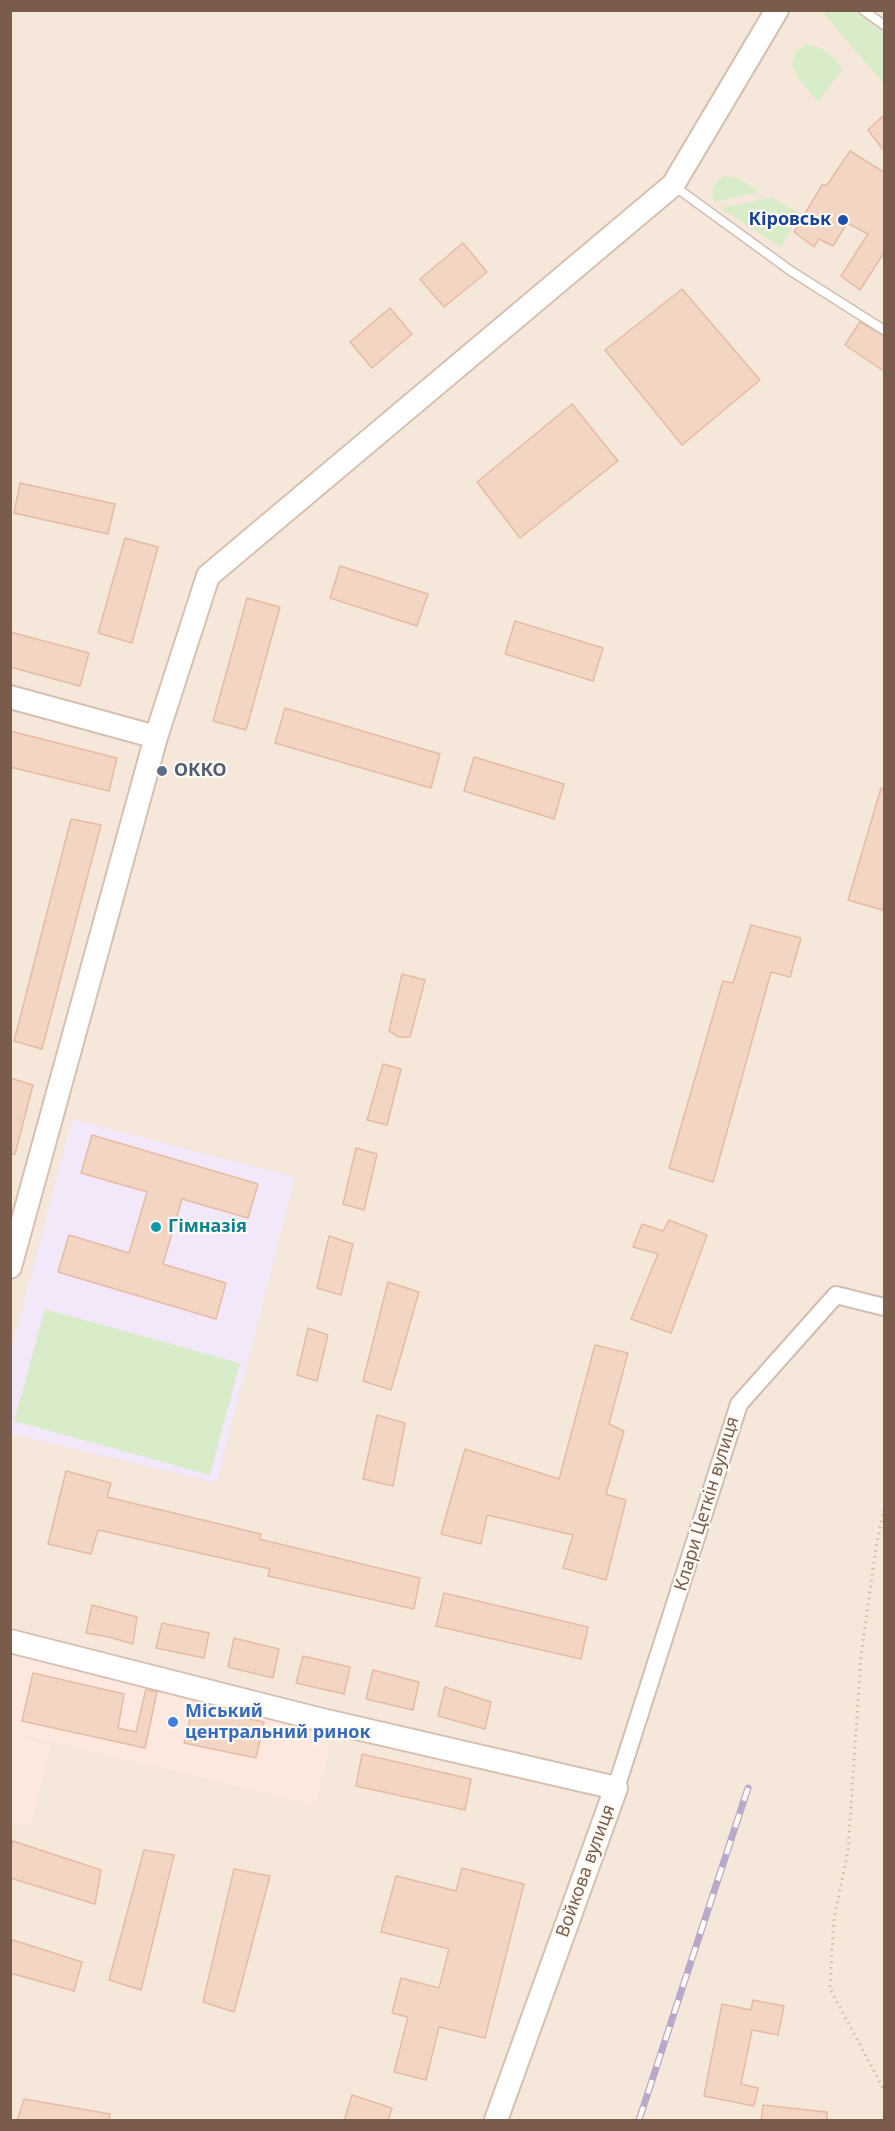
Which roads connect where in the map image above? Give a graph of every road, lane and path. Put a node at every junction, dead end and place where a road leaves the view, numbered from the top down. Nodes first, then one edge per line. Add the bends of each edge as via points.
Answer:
1 (777, 10) edge
2 (862, 10) edge
3 (885, 25) edge
4 (673, 185) junction
5 (885, 330) edge
6 (10, 697) edge
7 (156, 737) junction
8 (10, 1267) edge
9 (885, 1307) edge
10 (885, 1509) edge
11 (671, 1620) joint
12 (10, 1641) edge
13 (616, 1788) junction
14 (885, 2090) edge
15 (496, 2121) edge

1 - 4 street
2 - 3 lane
4 - 5 lane via 791,271
4 - 7 street via 208,576
6 - 7 street
7 - 8 street
9 - 11 street, Клари Цеткін вулиця via 836,1295 739,1404
10 - 14 path via 861,1656 848,1851 834,1918 830,1989
11 - 13 street, Войкова вулиця
12 - 13 street via 318,1719
13 - 15 street, Войкова вулиця

